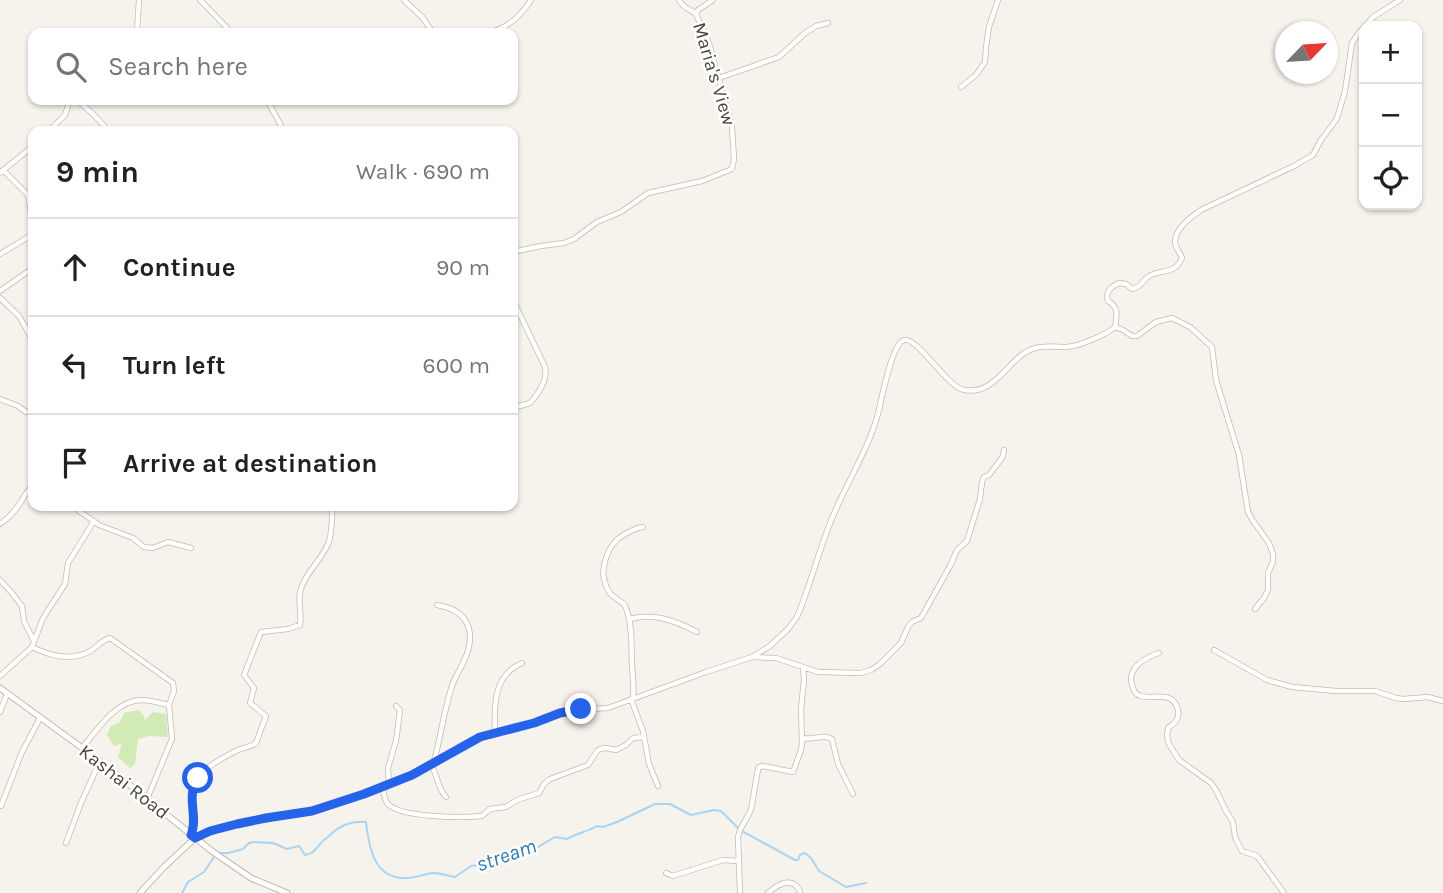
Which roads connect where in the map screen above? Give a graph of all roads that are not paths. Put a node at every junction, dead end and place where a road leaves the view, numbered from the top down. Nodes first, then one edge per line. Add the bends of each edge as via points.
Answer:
1 (139, 0) edge
2 (200, 0) edge
3 (404, 0) edge
4 (531, 0) edge
5 (679, 0) edge
6 (713, 0) edge
7 (998, 0) edge
8 (1400, 0) edge
9 (696, 14) junction
10 (828, 23) dead end
11 (136, 28) edge
12 (227, 28) edge
13 (429, 28) edge
14 (504, 28) edge
15 (719, 78) junction
16 (961, 87) dead end
17 (68, 105) edge
18 (82, 105) edge
19 (270, 105) edge
20 (54, 126) edge
21 (104, 126) edge
22 (281, 126) edge
23 (28, 150) edge
24 (1, 171) edge
25 (28, 191) edge
26 (28, 237) edge
27 (518, 251) edge
28 (0, 254) edge
29 (28, 271) edge
30 (0, 291) edge
31 (0, 298) edge
32 (518, 310) edge
33 (1115, 327) junction
34 (28, 331) edge
35 (0, 399) edge
36 (518, 407) edge
37 (26, 412) dead end
38 (1004, 450) dead end
39 (28, 490) edge
40 (79, 511) edge
41 (332, 511) edge
42 (93, 521) junction
43 (0, 524) edge
44 (643, 527) dead end
45 (191, 548) dead end
46 (0, 580) edge
47 (437, 605) dead end
48 (1255, 609) dead end
49 (629, 620) junction
50 (697, 632) dead end
51 (33, 644) junction
52 (1214, 650) dead end
53 (1158, 653) dead end
54 (752, 657) junction
55 (522, 663) dead end
56 (803, 667) junction
57 (0, 676) edge
58 (0, 688) edge
59 (7, 694) junction
60 (632, 699) junction
61 (1443, 701) edge
62 (169, 705) junction
63 (397, 706) dead end
64 (0, 712) edge
65 (40, 718) junction
66 (495, 733) junction
67 (644, 737) junction
68 (802, 738) junction
69 (82, 748) junction
70 (100, 761) junction
71 (432, 763) junction
72 (658, 786) dead end
73 (386, 787) junction
74 (853, 794) dead end
75 (446, 797) dead end
76 (147, 799) junction
77 (1, 806) edge
78 (193, 836) junction
79 (66, 843) dead end
80 (738, 861) junction
81 (666, 873) dead end
82 (800, 891) dead end
83 (140, 893) edge
84 (286, 893) edge
85 (740, 893) edge
86 (768, 893) edge
87 (1284, 893) edge

1 - 11 street
2 - 12 street
3 - 13 street
4 - 14 street
5 - 9 street
6 - 9 street, Maria's View
7 - 16 street via 985,62
8 - 33 street via 1357,34 1336,121 1313,155 1189,218 1175,238 1182,258 1179,264 1148,276 1138,288 1119,283 1109,289 1108,301 1117,312
9 - 15 street, Maria's View
10 - 15 street via 811,29 779,57
15 - 27 street, Maria's View via 732,127 732,169 648,193 564,243
17 - 20 street
18 - 21 street
19 - 22 street
23 - 24 street
24 - 25 street
26 - 28 street
29 - 30 street
31 - 34 street
32 - 36 street via 547,373 530,403
33 - 48 street via 1137,336 1172,318 1212,347 1248,512 1273,554 1268,590
33 - 54 street via 1077,345 1035,348 1019,356 995,381 972,390 956,386 910,341 900,343 873,429 834,514 797,617 770,646
35 - 37 street
38 - 56 street via 999,463 984,477 967,541 957,550 925,614 908,626 897,648 866,672 818,672
39 - 43 street
40 - 42 street
41 - 78 street via 329,541 300,591 300,625 261,632 244,672 254,688 250,703 266,716 255,745 237,750 193,785
42 - 45 street via 144,547 168,542
42 - 51 street via 68,563 65,584
44 - 49 street via 613,544 603,574 609,591 625,605
46 - 51 street via 22,606
47 - 71 street via 463,617 469,630 467,653 453,684
49 - 50 street via 654,616
49 - 60 street
51 - 57 street
51 - 62 street via 51,656 79,655 110,638 173,683
52 - 61 street via 1267,680 1292,687 1375,691 1396,698
53 - 87 street via 1134,668 1135,692 1170,698 1175,704 1178,717 1167,736 1173,752 1211,783 1233,822 1237,844 1257,856
54 - 56 street via 776,658
54 - 60 street
55 - 66 street via 503,678
56 - 68 street
58 - 59 street, Kashai Road
59 - 64 street
59 - 65 street, Kashai Road
60 - 66 street via 608,708 560,713
60 - 67 street
62 - 69 street via 141,700 124,704
62 - 76 street via 172,739
63 - 73 street via 400,719
65 - 69 street, Kashai Road
65 - 77 street
66 - 71 street
67 - 72 street
67 - 73 street via 633,738 617,750 600,749 588,765 550,779 539,793 482,816 426,816 396,808 386,800
68 - 74 street via 832,739
68 - 80 street via 793,772 759,767 751,810 738,837
69 - 70 street, Kashai Road
70 - 76 street, Kashai Road
70 - 79 street
71 - 73 street
71 - 75 street
73 - 78 street via 312,811
76 - 78 street, Kashai Road
78 - 83 street
78 - 84 street, Kashai Road via 251,878
80 - 81 street via 723,860 673,876
80 - 85 street
82 - 86 street via 789,882

